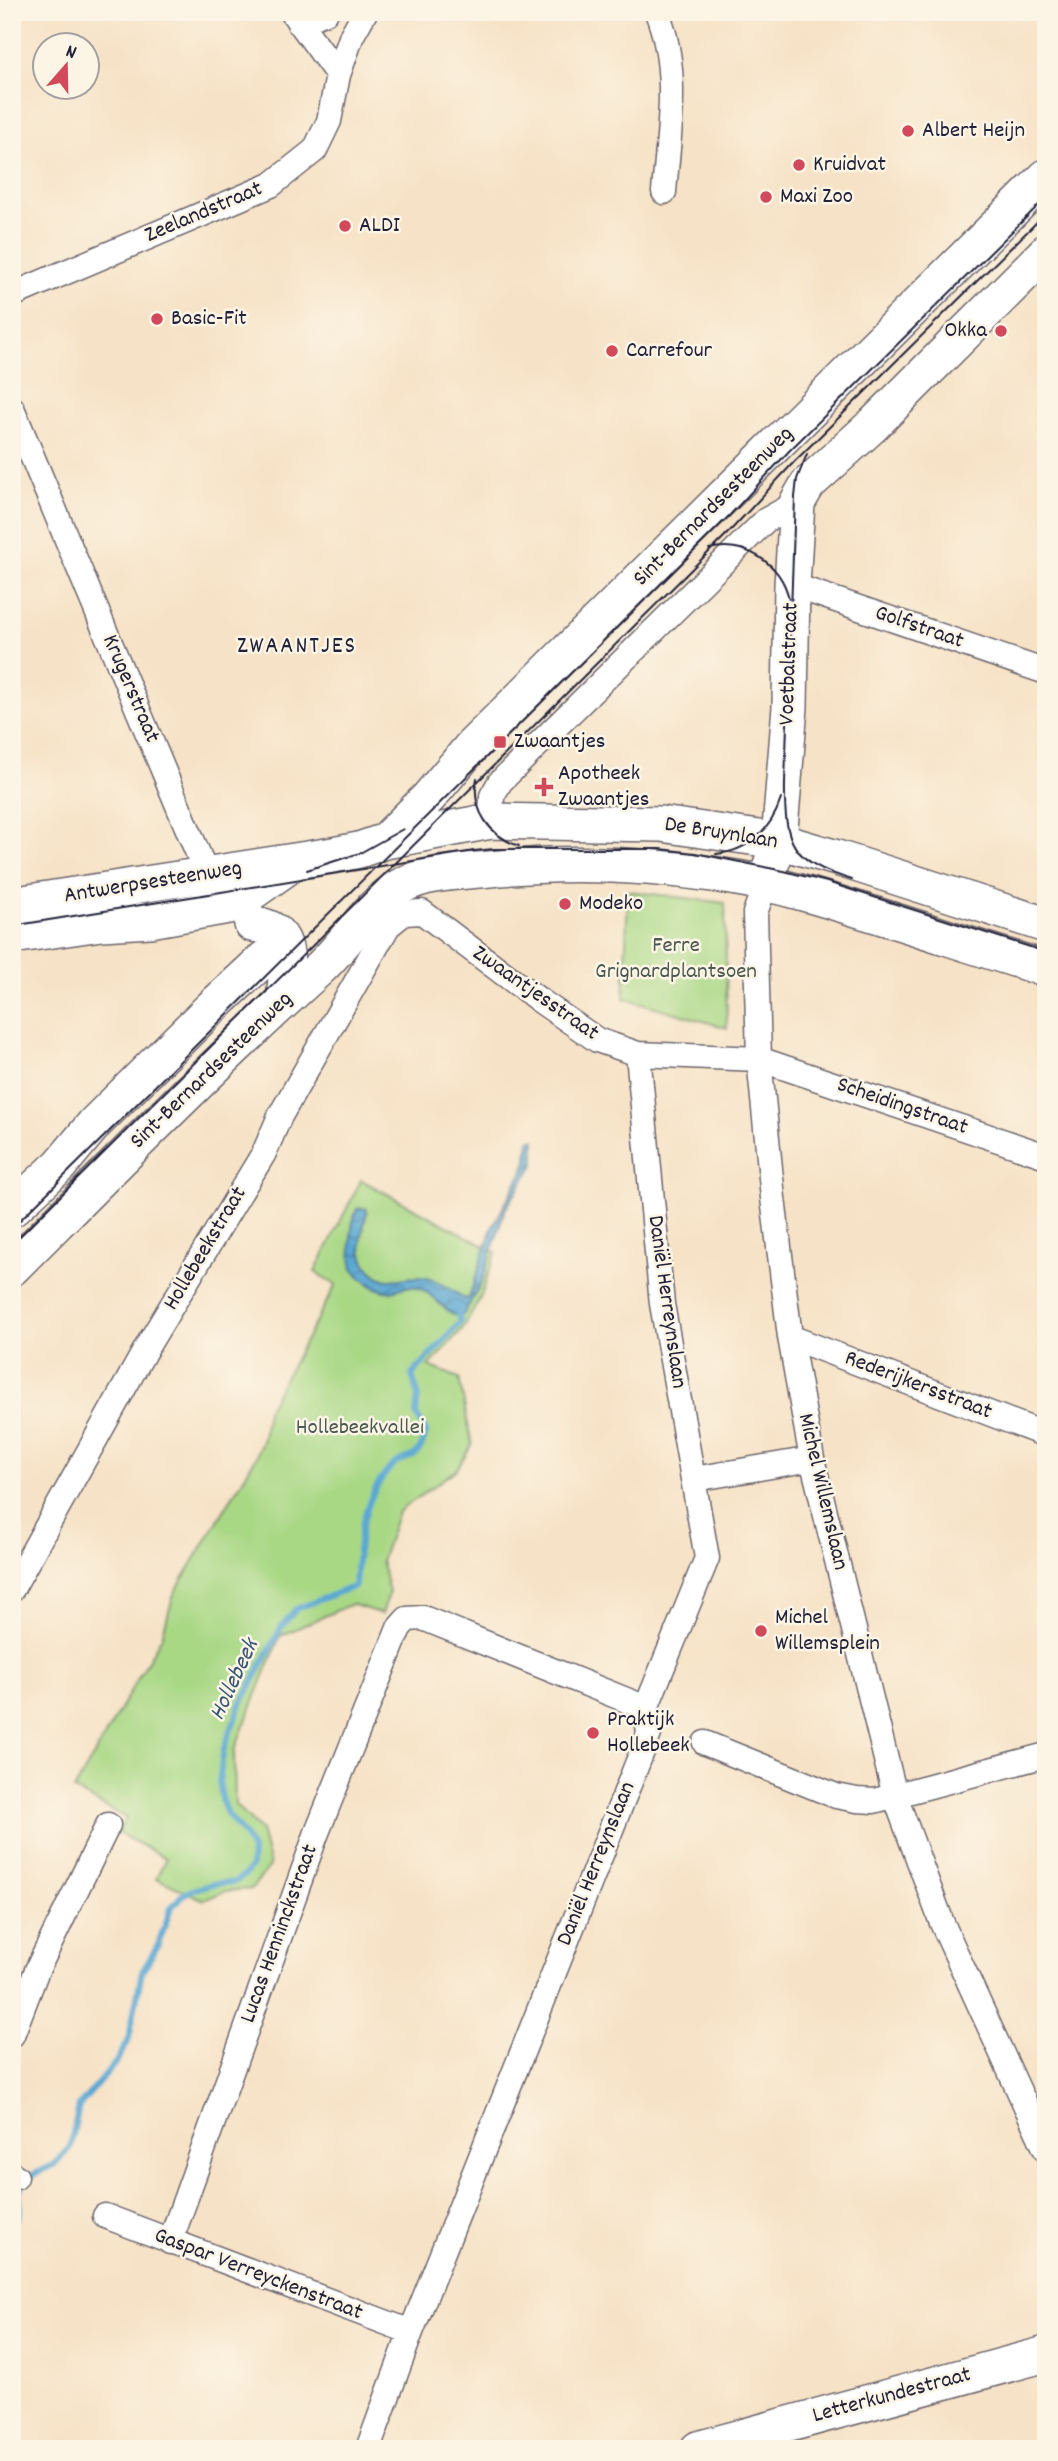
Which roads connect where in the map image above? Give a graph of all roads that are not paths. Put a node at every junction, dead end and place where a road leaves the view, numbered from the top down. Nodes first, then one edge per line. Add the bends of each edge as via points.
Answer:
1 (326, 12) edge
2 (365, 12) edge
3 (657, 12) edge
4 (296, 18) edge
5 (338, 75) junction
6 (1046, 177) edge
7 (664, 192) dead end
8 (1046, 252) edge
9 (12, 295) edge
10 (12, 408) edge
11 (800, 496) junction
12 (792, 585) junction
13 (1046, 672) edge
14 (491, 821) junction
15 (386, 841) junction
16 (779, 841) junction
17 (295, 862) junction
18 (207, 875) junction
19 (417, 881) joint
20 (765, 885) junction
21 (12, 907) edge
22 (404, 913) joint
23 (177, 915) junction
24 (243, 915) junction
25 (1046, 925) edge
26 (12, 936) edge
27 (291, 964) junction
28 (1046, 969) edge
29 (638, 1054) junction
30 (759, 1059) junction
31 (1046, 1156) edge
32 (12, 1209) edge
33 (12, 1268) edge
34 (790, 1337) junction
35 (1046, 1435) edge
36 (812, 1459) junction
37 (694, 1479) junction
38 (12, 1589) edge
39 (646, 1708) junction
40 (705, 1743) dead end
41 (1046, 1755) edge
42 (895, 1796) junction
43 (108, 1825) dead end
44 (12, 2035) edge
45 (1046, 2150) edge
46 (105, 2216) dead end
47 (170, 2242) junction
48 (411, 2332) junction
49 (1046, 2354) edge
50 (368, 2449) edge
51 (698, 2449) edge

1 - 4 street
2 - 5 street, Zeelandstraat
3 - 7 street via 673,89
4 - 5 street
5 - 9 street, Zeelandstraat via 329,121 315,150 271,185
6 - 15 street, Sint-Bernardsesteenweg via 472,746
8 - 11 street, Sint-Bernardsesteenweg
10 - 18 street, Krugerstraat
11 - 12 street, Voetbalstraat
11 - 14 street, Sint-Bernardsesteenweg via 766,520 499,782 492,796
12 - 13 street, Golfstraat
12 - 16 street, Voetbalstraat via 790,707
14 - 15 street, De Bruynlaan
14 - 16 street, De Bruynlaan via 661,824
15 - 17 street, Antwerpsesteenweg
16 - 20 street, Voetbalstraat
16 - 25 street, De Bruynlaan
17 - 18 street, Antwerpsesteenweg
17 - 24 street, Antwerpsesteenweg
18 - 21 street, Antwerpsesteenweg
18 - 23 street via 199,902
18 - 24 street, Krugerstraat
19 - 20 street, De Bruynlaan via 514,867 621,867
19 - 27 street, Sint-Bernardsesteenweg via 403,885
20 - 28 street, De Bruynlaan
20 - 30 street, Michel Willemslaan via 755,912
22 - 29 street, Zwaantjesstraat via 422,912 597,1040
22 - 38 street, Hollebeekstraat via 388,926 280,1116 264,1153 148,1346
23 - 24 street, Antwerpsesteenweg
23 - 26 street, Antwerpsesteenweg
24 - 27 street, Krugerstraat
27 - 32 street, Sint-Bernardsesteenweg via 180,1038
27 - 33 street, Sint-Bernardsesteenweg via 279,1006
29 - 30 street, Zwaantjesstraat
29 - 37 street, Daniël Herreynslaan via 662,1304
30 - 31 street, Scheidingstraat
30 - 34 street, Michel Willemslaan
34 - 35 street, Rederijkersstraat
34 - 36 street, Michel Willemslaan
36 - 37 street
36 - 42 street, Michel Willemslaan
37 - 39 street, Daniël Herreynslaan via 707,1558
39 - 47 street, Lucas Henninckstraat via 423,1618 407,1619 399,1628 316,1835
39 - 48 street, Daniël Herreynslaan via 649,1734
40 - 42 street via 836,1796 874,1801
41 - 42 street
42 - 45 street, Michel Willemslaan via 942,1923
43 - 44 street via 37,1970
46 - 47 street, Gaspar Verreyckenstraat
47 - 48 street, Gaspar Verreyckenstraat
48 - 50 street, Daniël Herreynslaan
49 - 51 street, Letterkundestraat

